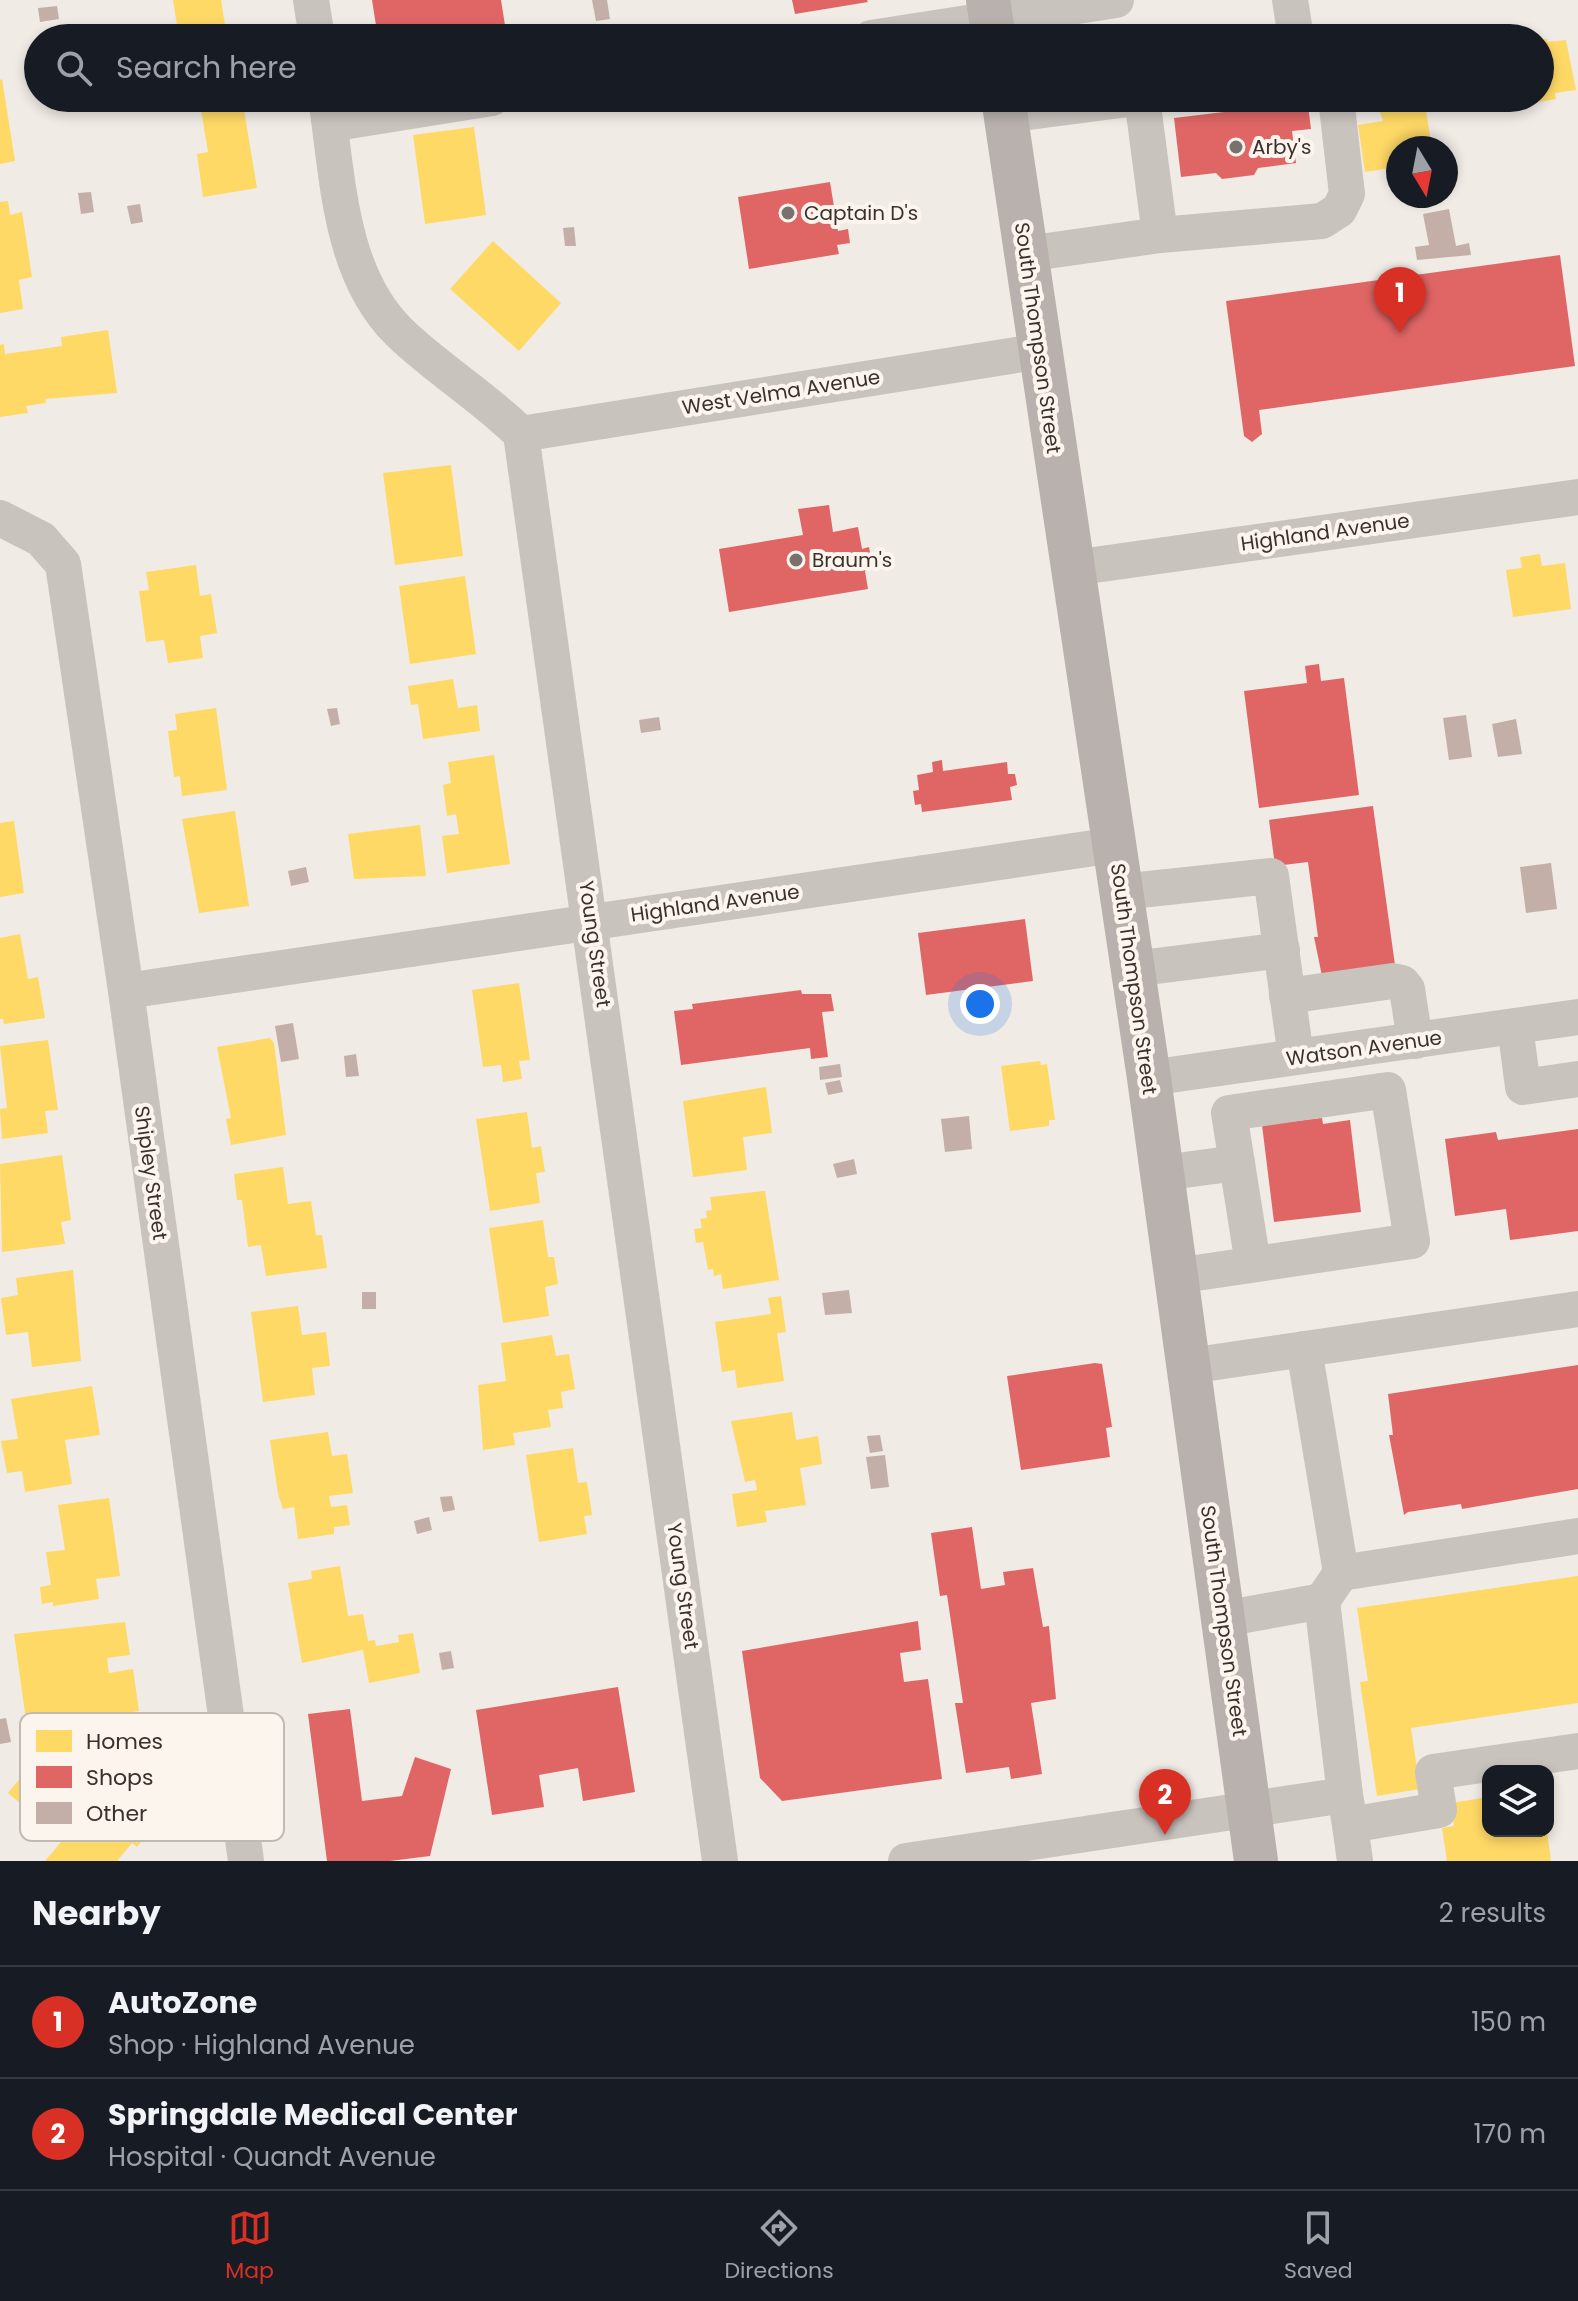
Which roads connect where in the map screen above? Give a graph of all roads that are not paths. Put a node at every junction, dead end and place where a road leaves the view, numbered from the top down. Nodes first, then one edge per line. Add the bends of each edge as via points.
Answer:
1 (311, 0) edge
2 (1116, 0) edge
3 (1290, 0) edge
4 (991, 19) edge
5 (315, 24) edge
6 (959, 24) edge
7 (1294, 24) edge
8 (328, 112) edge
9 (1005, 112) edge
10 (1141, 112) edge
11 (1338, 112) edge
12 (1160, 235) junction
13 (1026, 254) junction
14 (1041, 351) junction
15 (521, 434) junction
16 (1578, 497) edge
17 (0, 518) edge
18 (1073, 568) junction
19 (1114, 845) junction
20 (1121, 892) junction
21 (592, 921) junction
22 (1282, 950) junction
23 (1133, 969) junction
24 (126, 991) junction
25 (1287, 996) junction
26 (1578, 1017) edge
27 (1515, 1026) junction
28 (1415, 1041) junction
29 (1296, 1057) junction
30 (1149, 1078) junction
31 (1578, 1079) edge
32 (1237, 1163) junction
33 (1162, 1173) junction
34 (1253, 1264) junction
35 (1176, 1276) junction
36 (1578, 1309) edge
37 (1304, 1349) junction
38 (1189, 1366) junction
39 (1578, 1536) edge
40 (1331, 1587) junction
41 (1223, 1619) junction
42 (226, 1713) edge
43 (1578, 1751) edge
44 (1250, 1809) junction
45 (1348, 1810) junction
46 (243, 1841) edge
47 (246, 1861) edge
48 (720, 1861) edge
49 (906, 1861) edge
50 (1256, 1861) edge
51 (1355, 1861) edge

1 - 5 street
2 - 4 street
3 - 7 street
4 - 6 street
8 - 15 street via 352,255 371,297 399,332 488,401
9 - 13 main road, South Thompson Street
10 - 12 street
11 - 12 street via 1348,180 1339,210 1322,221
12 - 13 street
13 - 14 main road, South Thompson Street
14 - 15 street, West Velma Avenue
14 - 18 main road, South Thompson Street
15 - 21 street, Young Street
16 - 18 street, Highland Avenue
17 - 24 street, Shipley Street via 41,539 63,564
18 - 19 main road, South Thompson Street
19 - 20 main road, South Thompson Street
19 - 21 street, Highland Avenue
20 - 22 street via 1271,876
20 - 23 main road, South Thompson Street
21 - 24 street, Highland Avenue
21 - 48 street, Young Street
22 - 23 street
22 - 25 street
23 - 30 main road, South Thompson Street
24 - 42 street, Shipley Street
25 - 28 street via 1402,983
25 - 29 street
26 - 27 street, Watson Avenue
27 - 28 street, Watson Avenue
27 - 31 street via 1523,1087
28 - 29 street, Watson Avenue
29 - 30 street, Watson Avenue
30 - 33 main road, South Thompson Street
32 - 33 street
32 - 34 street
32 - 34 street via 1229,1113 1388,1090 1412,1241
33 - 35 main road, South Thompson Street
34 - 35 street
35 - 38 main road, South Thompson Street
36 - 37 street
37 - 38 street
37 - 40 street
38 - 41 main road, South Thompson Street
39 - 40 street
40 - 41 street
40 - 45 street
41 - 44 main road, South Thompson Street
43 - 45 street via 1433,1772 1439,1810
44 - 45 street
44 - 49 street
44 - 50 main road, South Thompson Street
45 - 51 street
46 - 47 street, Shipley Street

